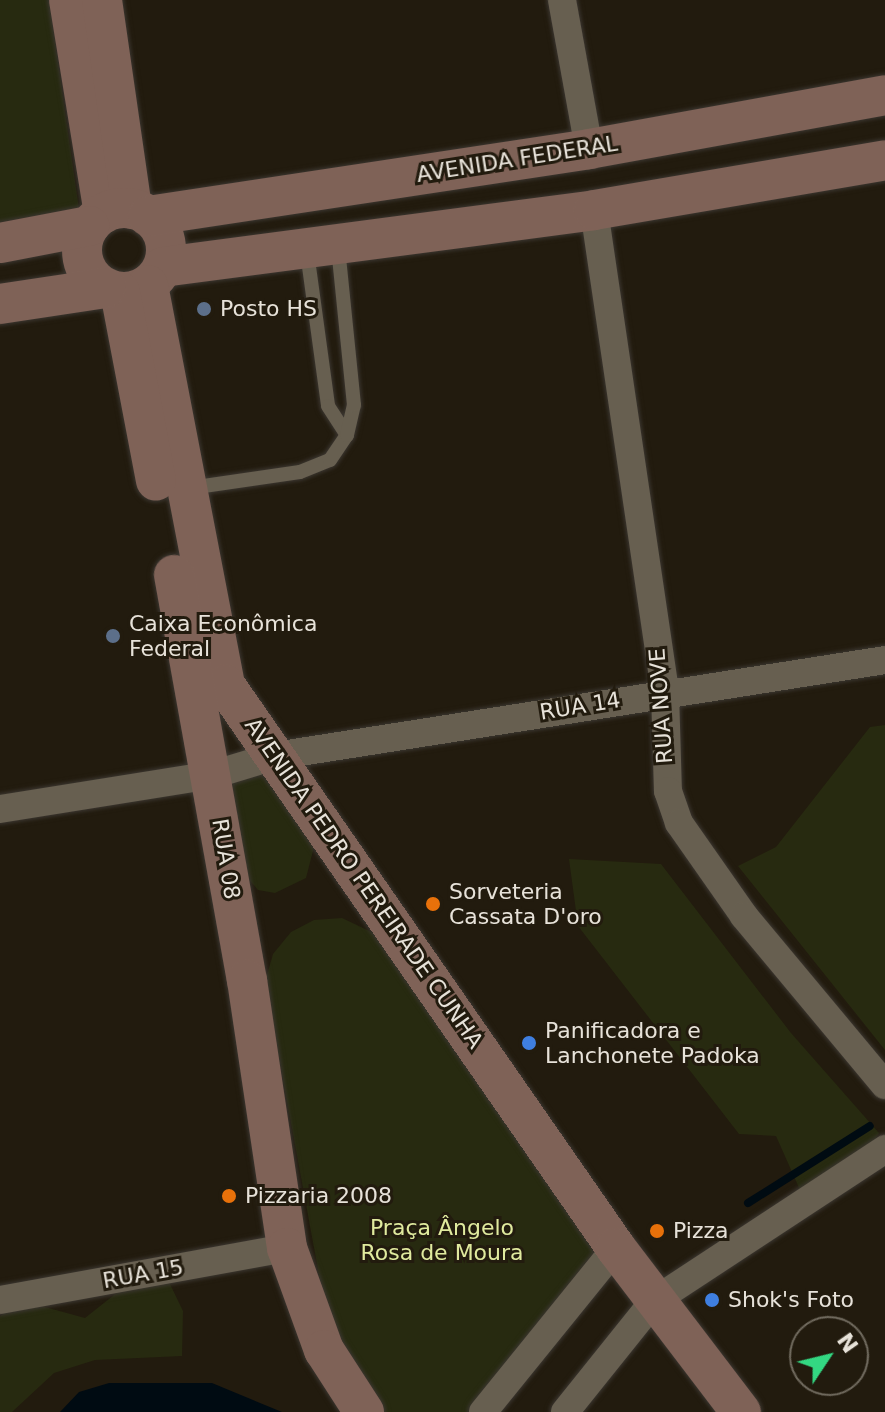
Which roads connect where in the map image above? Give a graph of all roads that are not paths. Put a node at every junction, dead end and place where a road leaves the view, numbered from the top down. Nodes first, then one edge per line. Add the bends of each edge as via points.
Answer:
1 (69, 0) edge
2 (102, 0) edge
3 (562, 0) edge
4 (885, 95) edge
5 (589, 149) junction
6 (885, 160) edge
7 (594, 210) junction
8 (118, 216) junction
9 (0, 243) edge
10 (322, 245) junction
11 (134, 283) junction
12 (0, 304) edge
13 (347, 435) junction
14 (185, 489) junction
15 (885, 660) edge
16 (665, 692) junction
17 (275, 756) junction
18 (212, 775) junction
19 (0, 809) edge
20 (885, 1085) edge
21 (885, 1149) edge
22 (287, 1248) junction
23 (616, 1248) junction
24 (0, 1300) edge
25 (654, 1301) junction
26 (364, 1412) edge
27 (483, 1412) edge
28 (565, 1412) edge
29 (741, 1412) edge

1 - 8 street
2 - 8 street
3 - 5 street
4 - 5 street, AVENIDA FEDERAL
5 - 8 street, AVENIDA FEDERAL
6 - 7 street
7 - 10 street
7 - 16 street, RUA NOVE
8 - 9 street, AVENIDA FEDERAL
8 - 11 street via 165,239
8 - 11 street via 82,254
10 - 11 street
10 - 13 lane via 354,405
10 - 13 lane via 328,406
11 - 12 street
11 - 14 street, AVENIDA PEDRO PEREIRADE CUNHA
11 - 18 street, RUA 08
13 - 14 lane via 330,460 300,472
14 - 17 street, AVENIDA PEDRO PEREIRADE CUNHA via 225,685
15 - 16 street, RUA 14
16 - 17 street, RUA 14
16 - 20 street, RUA NOVE via 668,791 679,823 794,983
17 - 18 street, RUA 14
17 - 23 street, AVENIDA PEDRO PEREIRADE CUNHA
18 - 19 street
18 - 22 street, RUA 08
21 - 25 street
22 - 24 street, RUA 15
22 - 26 street, RUA 08 via 324,1350
23 - 25 street, AVENIDA PEDRO PEREIRADE CUNHA
23 - 27 street
25 - 28 street
25 - 29 street, AVENIDA PEDRO PEREIRADE CUNHA

